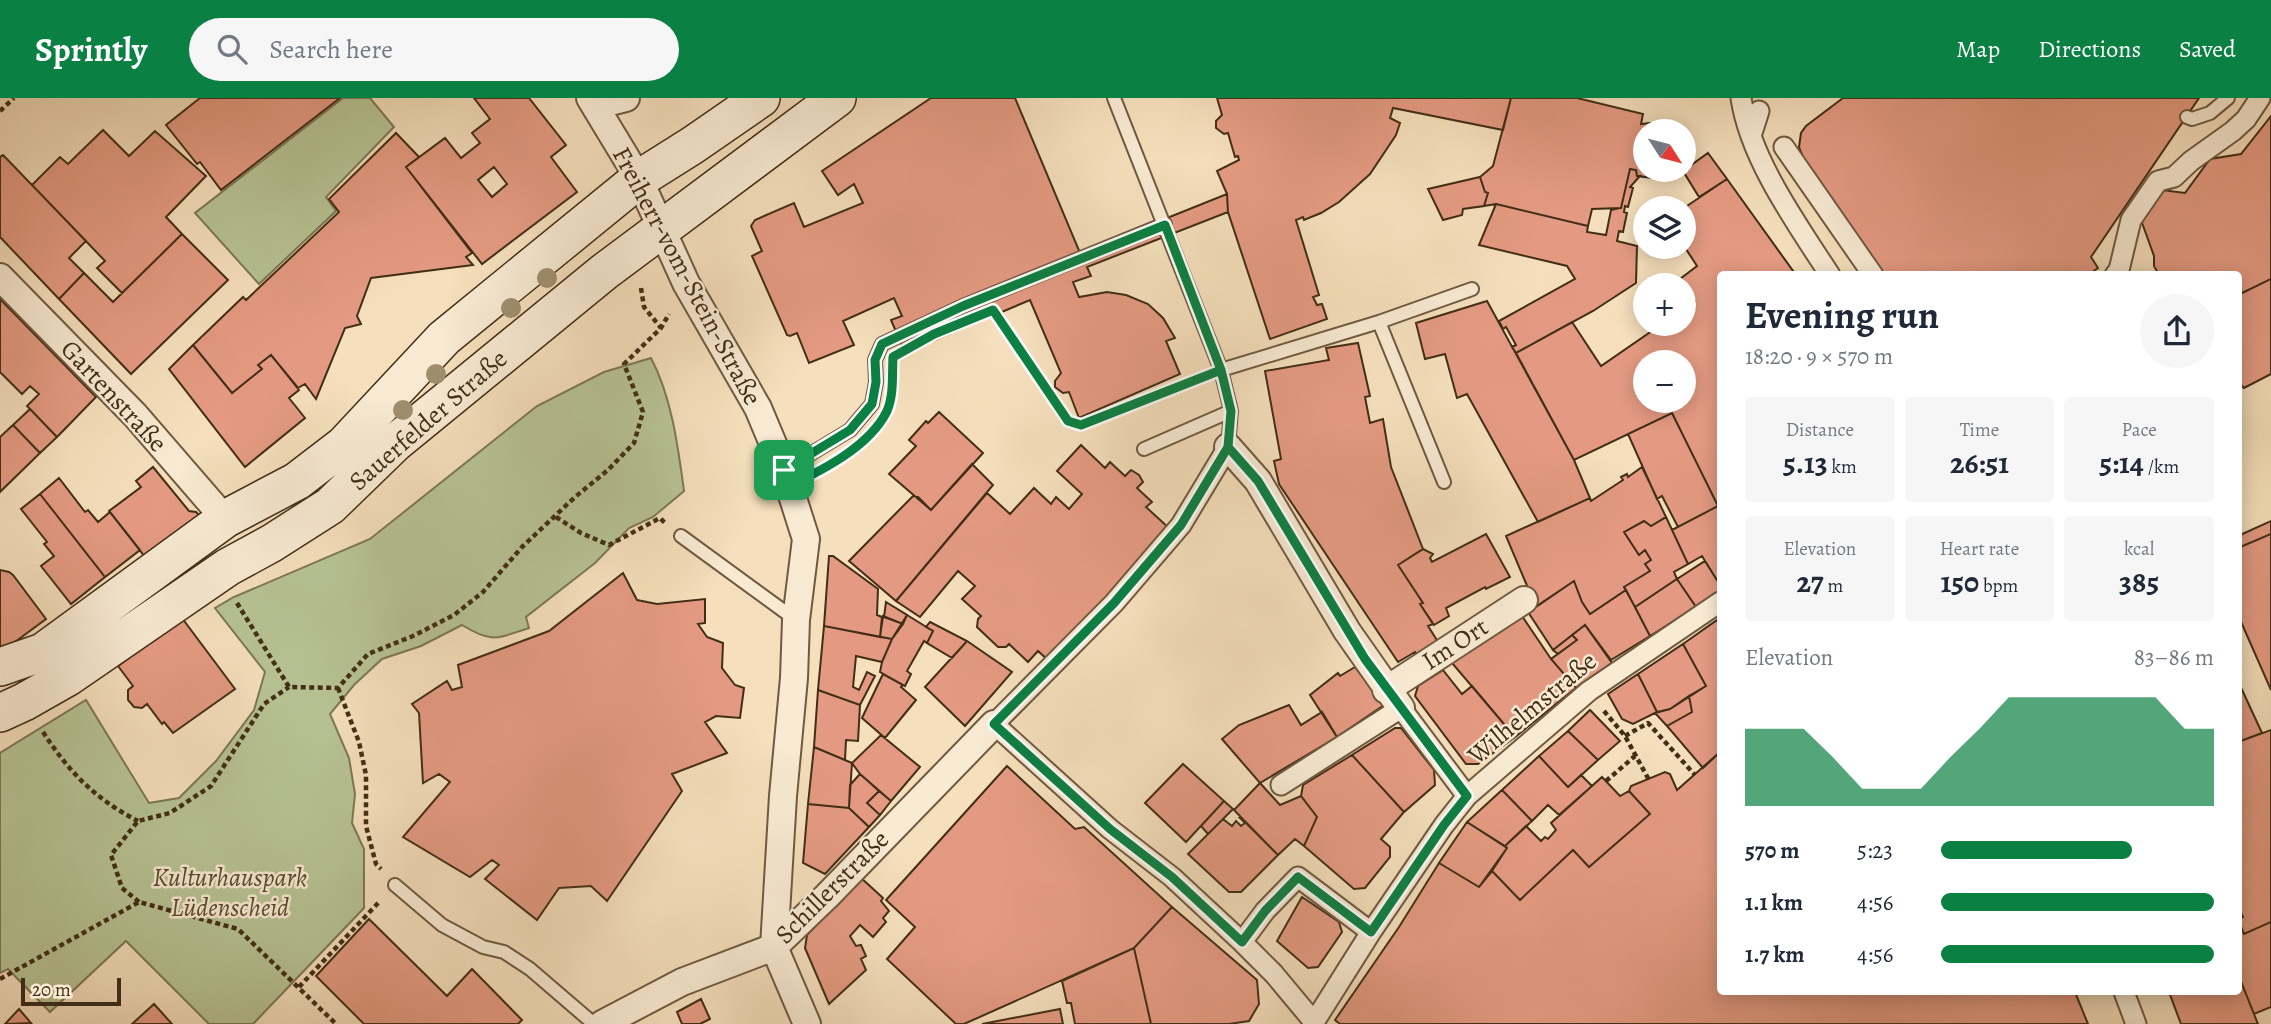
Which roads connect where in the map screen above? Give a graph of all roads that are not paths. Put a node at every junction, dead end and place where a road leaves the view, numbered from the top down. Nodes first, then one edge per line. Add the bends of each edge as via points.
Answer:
1 (625, 98) edge
2 (761, 98) edge
3 (837, 98) edge
4 (1114, 98) edge
5 (1741, 98) edge
6 (2228, 98) edge
7 (2260, 98) edge
8 (592, 102) edge
9 (1759, 111) dead end
10 (2187, 117) dead end
11 (1751, 136) junction
12 (1784, 147) dead end
13 (639, 179) junction
14 (1165, 225) junction
15 (662, 227) junction
16 (1827, 271) edge
17 (1869, 271) edge
18 (2118, 271) edge
19 (0, 277) edge
20 (1472, 289) dead end
21 (1379, 322) junction
22 (1221, 370) junction
23 (1231, 411) junction
24 (1228, 447) junction
25 (1144, 449) dead end
26 (784, 470) junction
27 (1444, 482) dead end
28 (225, 519) junction
29 (681, 536) road end
30 (1524, 600) dead end
31 (1717, 604) edge
32 (796, 620) junction
33 (0, 667) edge
34 (1394, 699) junction
35 (12, 708) edge
36 (994, 724) junction
37 (1281, 785) dead end
38 (1467, 796) junction
39 (395, 886) road end
40 (1371, 932) junction
41 (1242, 942) junction
42 (774, 947) junction
43 (2125, 995) edge
44 (1314, 1023) edge
45 (594, 1024) edge
46 (602, 1024) edge
47 (807, 1024) edge
48 (2136, 1024) edge

1 - 8 street
2 - 13 main road, Sauerfelder Straße
3 - 15 main road, Sauerfelder Straße
4 - 14 lane
5 - 11 street
6 - 10 lane via 2210,113
7 - 18 street via 2233,131 2174,177 2158,181 2131,220
8 - 13 street, Freiherr-vom-Stein-Straße
9 - 11 street
11 - 16 street via 1782,201
12 - 17 street
13 - 15 street, Freiherr-vom-Stein-Straße
13 - 28 main road, Sauerfelder Straße via 444,338 344,445 297,481
14 - 22 lane
14 - 26 lane via 976,300 882,344 875,360 872,404 850,430
15 - 26 street, Freiherr-vom-Stein-Straße via 686,283 758,408
15 - 35 main road, Sauerfelder Straße via 395,443 330,506 216,575 68,677
19 - 28 street, Gartenstraße via 135,415
20 - 21 lane
21 - 22 lane
21 - 27 lane
22 - 23 lane
23 - 24 lane
23 - 25 lane
24 - 34 street via 1258,481 1347,631
24 - 36 street, Schillerstraße via 1181,525 1114,603
26 - 32 street, Freiherr-vom-Stein-Straße via 806,540
28 - 33 main road, Sauerfelder Straße via 43,652
29 - 32 lane
30 - 34 street, Im Ort
31 - 38 street, Wilhelmstraße via 1589,691
32 - 42 street, Freiherr-vom-Stein-Straße
34 - 37 street, Im Ort
34 - 38 street
36 - 41 street
36 - 42 street, Schillerstraße
38 - 40 street, Wilhelmstraße
39 - 45 lane via 442,925 483,947 504,952 530,969
40 - 41 street via 1298,877
40 - 44 street, Wilhelmstraße
41 - 44 street
42 - 46 street, Schillerstraße via 682,982
42 - 47 street, Freiherr-vom-Stein-Straße
43 - 48 street

